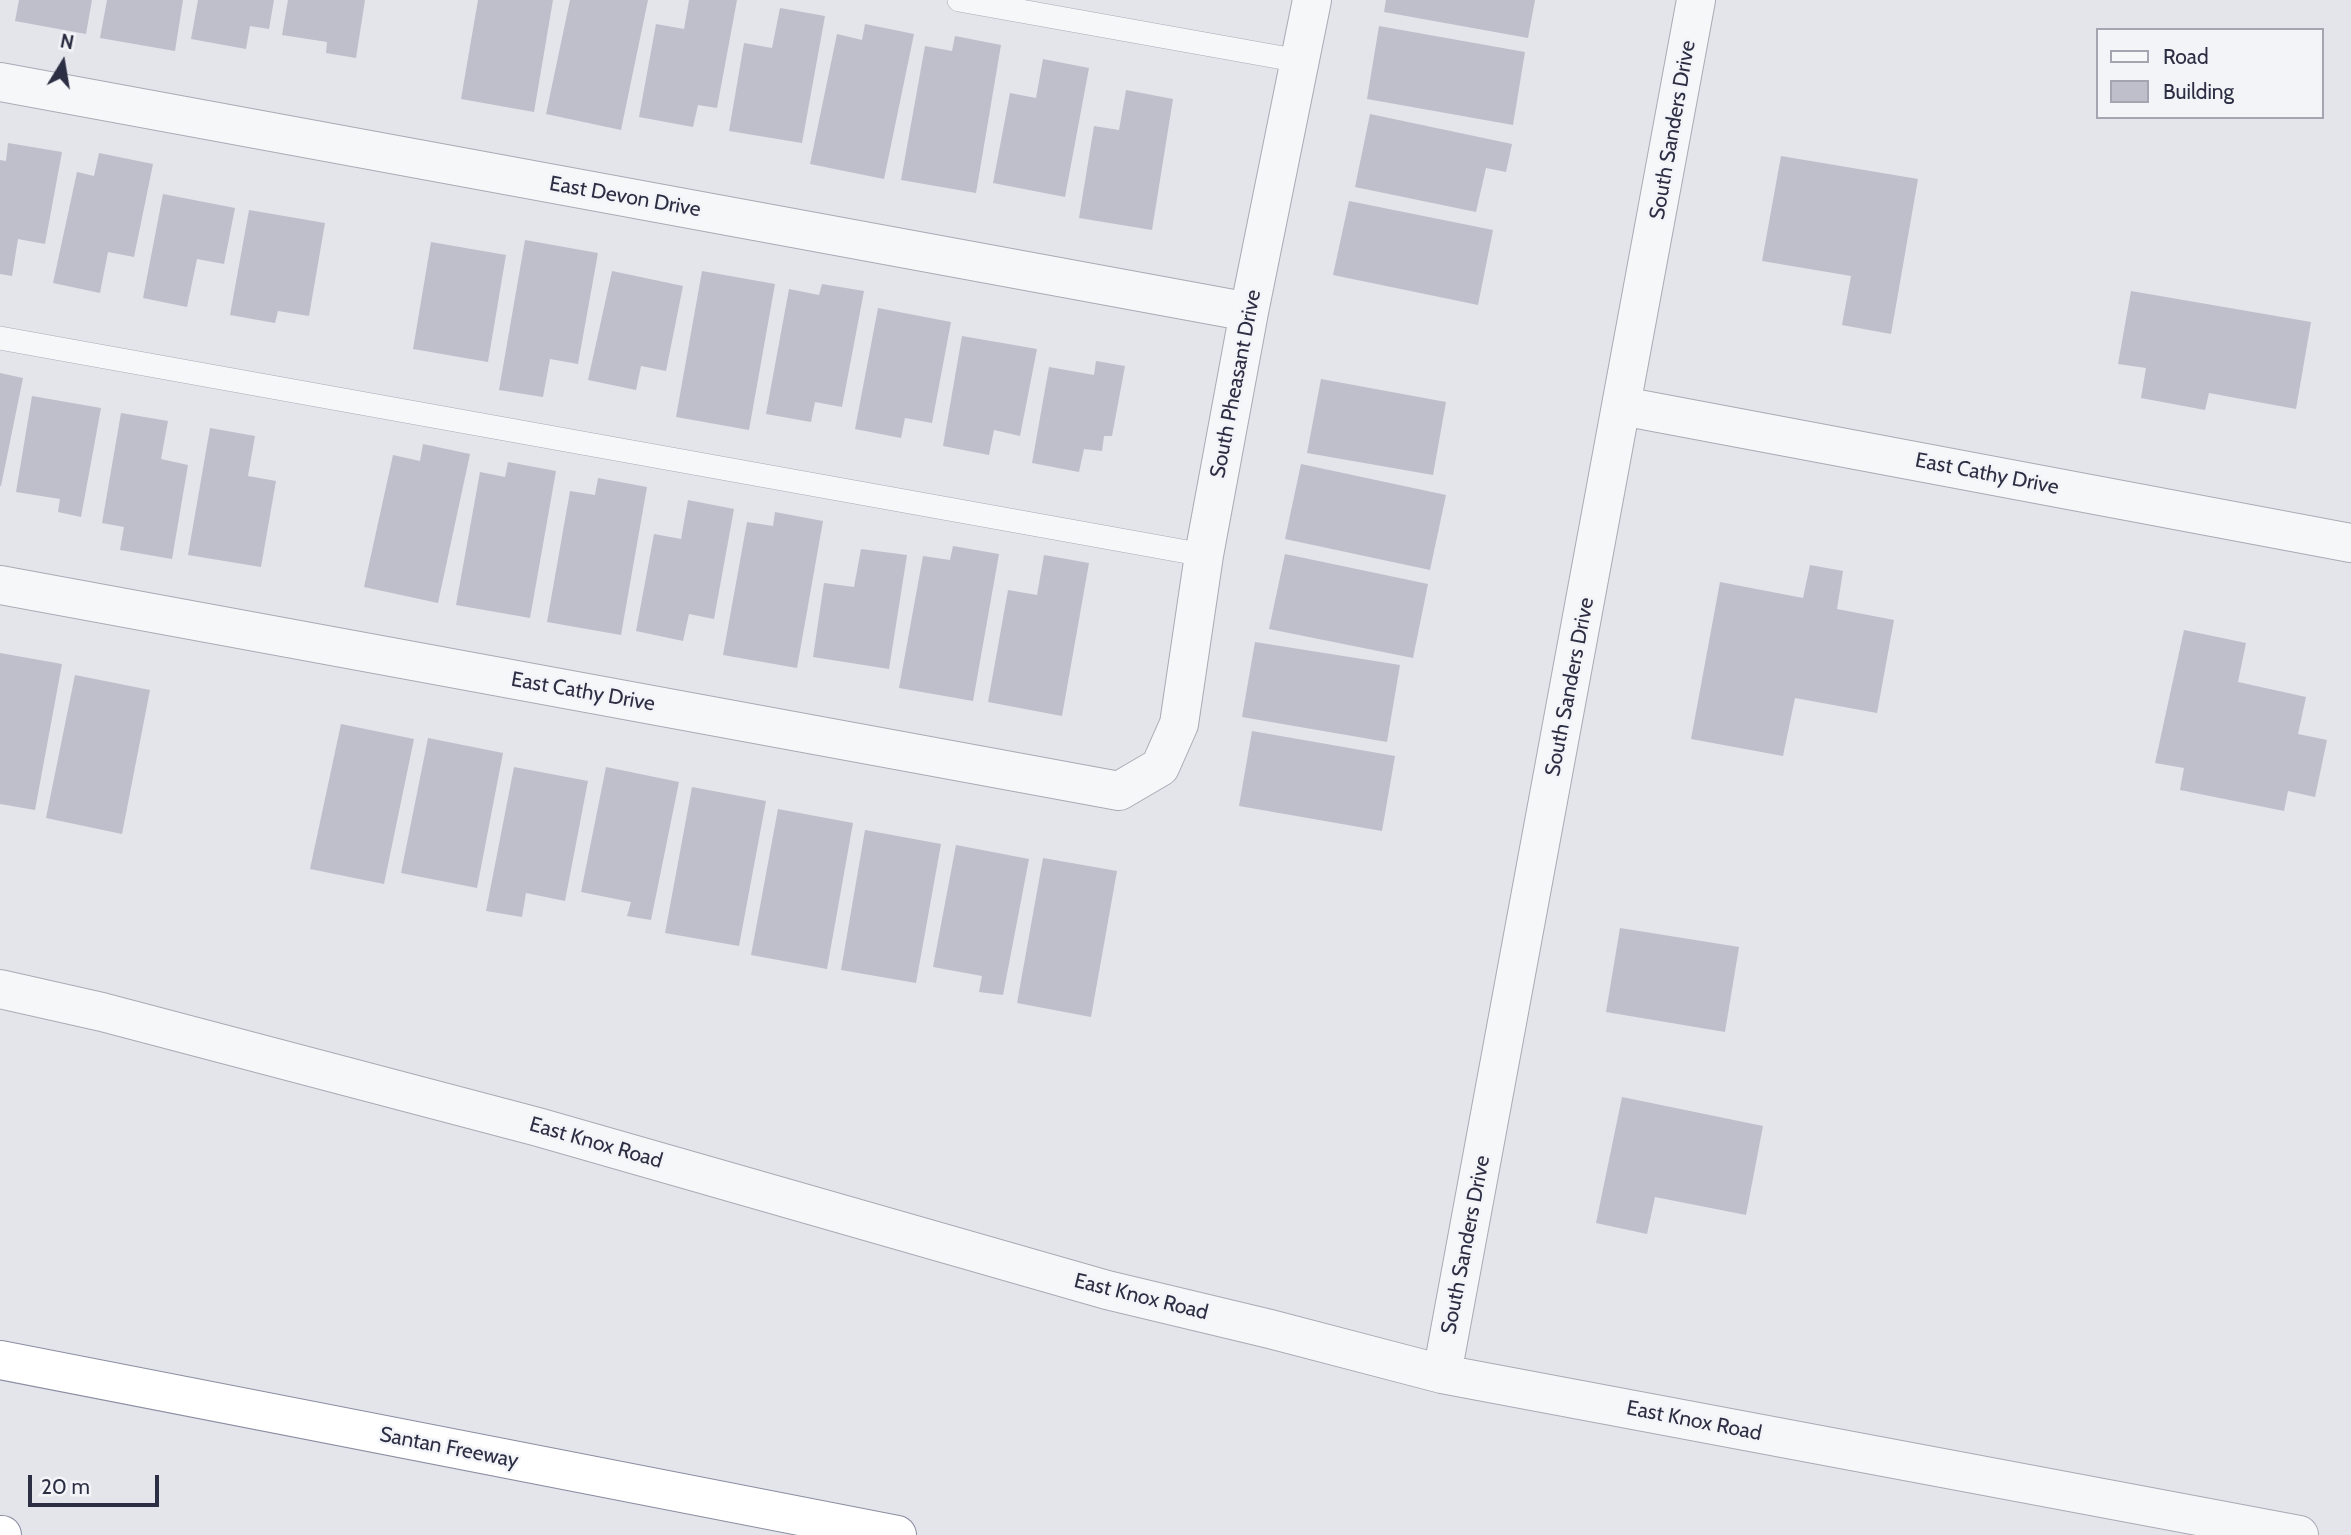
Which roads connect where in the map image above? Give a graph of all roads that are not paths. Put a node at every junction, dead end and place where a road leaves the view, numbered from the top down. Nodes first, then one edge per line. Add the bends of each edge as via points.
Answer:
1 (959, 0) edge
2 (1311, 0) edge
3 (1696, 0) edge
4 (1300, 61) junction
5 (0, 82) edge
6 (1249, 312) junction
7 (0, 338) edge
8 (1622, 406) junction
9 (2351, 542) edge
10 (1204, 555) junction
11 (0, 585) edge
12 (1160, 766) joint
13 (0, 989) edge
14 (0, 1360) edge
15 (1442, 1374) junction
16 (897, 1535) edge
17 (2299, 1535) edge

1 - 4 lane
2 - 4 street, South Pheasant Drive
3 - 8 street, South Sanders Drive
4 - 6 street, South Pheasant Drive
5 - 6 street, East Devon Drive
6 - 10 street, South Pheasant Drive
7 - 10 lane
8 - 9 street, East Cathy Drive
8 - 15 street, South Sanders Drive
10 - 12 street, South Pheasant Drive via 1179,724
11 - 12 street, East Cathy Drive via 1119,791
13 - 15 street, East Knox Road via 538,1127 1107,1290
14 - 16 highway, Santan Freeway
15 - 17 street, East Knox Road

